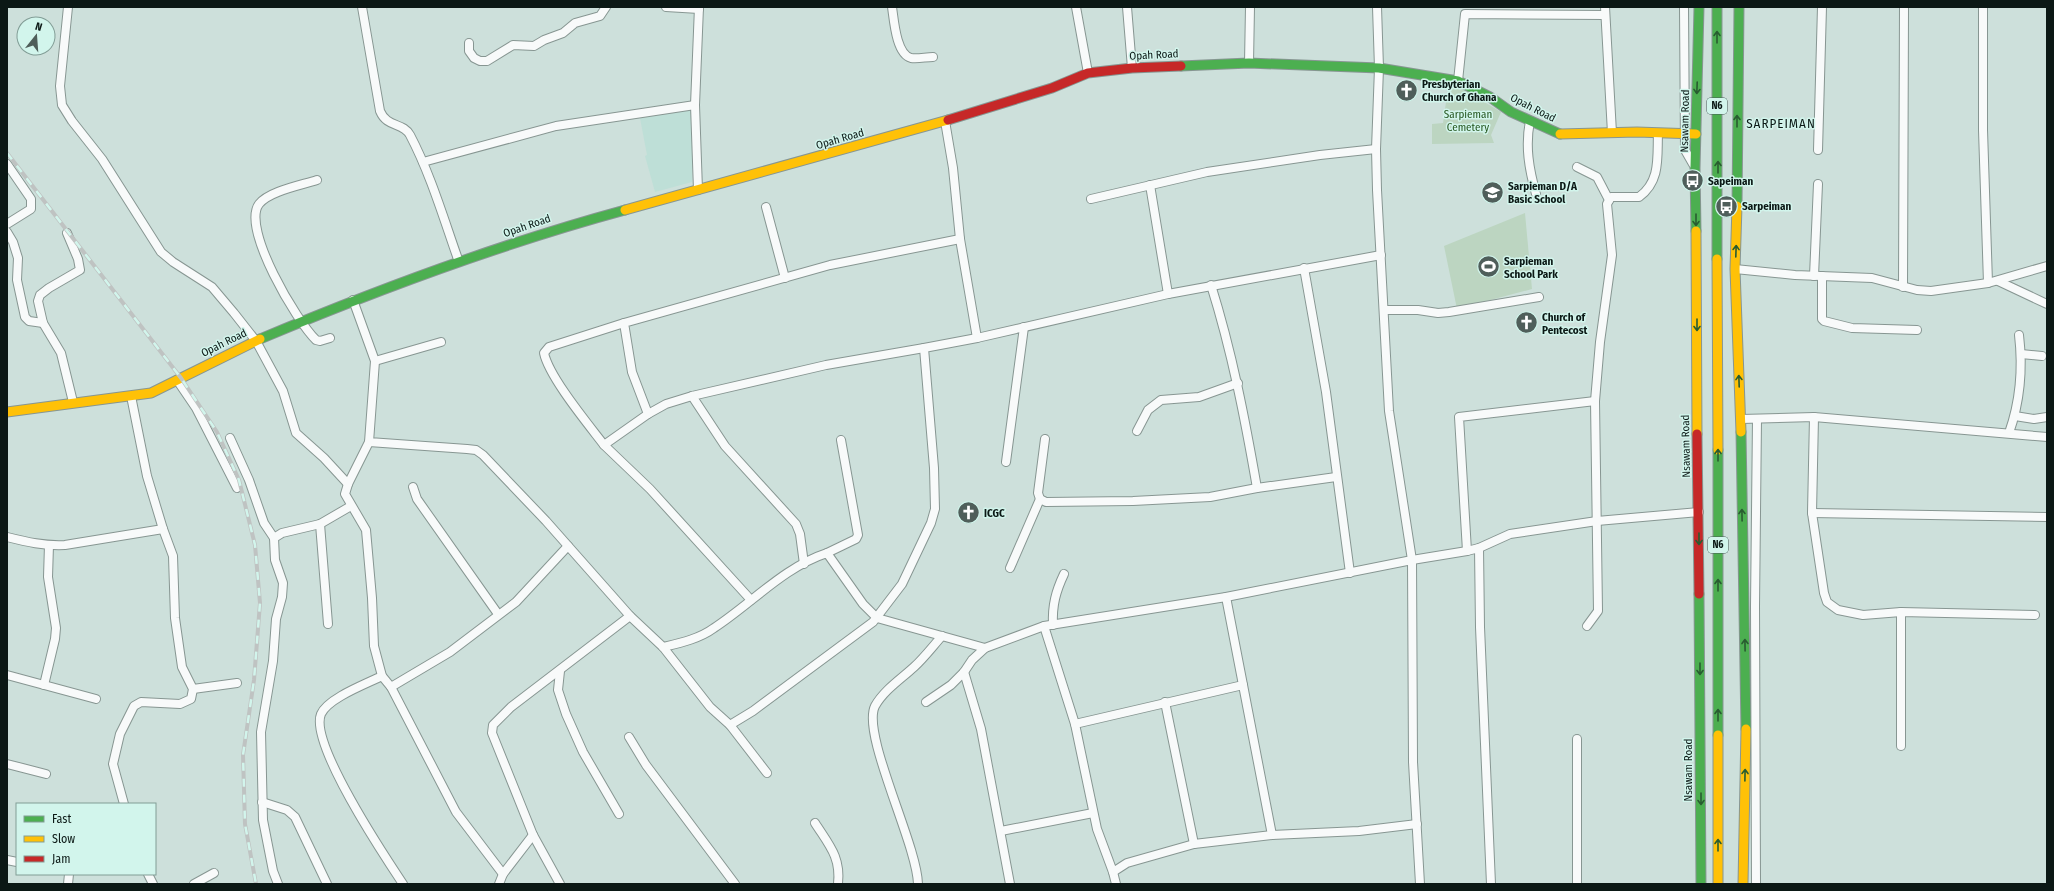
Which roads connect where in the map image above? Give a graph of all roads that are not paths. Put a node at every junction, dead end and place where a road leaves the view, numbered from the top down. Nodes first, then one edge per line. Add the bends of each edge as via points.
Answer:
1 (68, 7) edge
2 (362, 7) edge
3 (606, 7) edge
4 (666, 7) edge
5 (892, 7) edge
6 (1076, 7) edge
7 (1127, 7) edge
8 (1250, 7) edge
9 (1377, 7) edge
10 (1684, 7) edge
11 (1699, 7) edge
12 (1717, 7) edge
13 (1739, 7) edge
14 (1822, 7) edge
15 (1904, 7) edge
16 (1983, 7) edge
17 (699, 8) edge
18 (1465, 11) edge
19 (1558, 11) edge
20 (1605, 11) edge
21 (469, 43) dead end
22 (933, 57) dead end
23 (1249, 63) junction
24 (1132, 68) junction
25 (1379, 68) junction
26 (1088, 73) junction
27 (1458, 81) junction
28 (695, 105) junction
29 (945, 121) junction
30 (1530, 121) junction
31 (1612, 133) junction
32 (1658, 133) junction
33 (1686, 134) junction
34 (1696, 134) junction
35 (1376, 149) junction
36 (1818, 150) dead end
37 (423, 162) junction
38 (7, 164) edge
39 (1577, 167) dead end
40 (1695, 168) junction
41 (318, 180) dead end
42 (1818, 184) dead end
43 (1150, 185) junction
44 (698, 190) junction
45 (1536, 194) dead end
46 (1091, 199) dead end
47 (1609, 200) junction
48 (766, 207) dead end
49 (7, 224) edge
50 (7, 232) edge
51 (67, 233) dead end
52 (960, 238) junction
53 (1381, 255) junction
54 (459, 262) junction
55 (2047, 266) edge
56 (1304, 268) junction
57 (1735, 269) junction
58 (1818, 276) junction
59 (785, 278) junction
60 (1998, 281) junction
61 (1988, 284) junction
62 (1212, 286) junction
63 (1903, 287) junction
64 (1168, 294) junction
65 (1539, 297) dead end
66 (353, 300) junction
67 (2047, 304) edge
68 (1384, 310) junction
69 (302, 321) junction
70 (43, 324) junction
71 (624, 324) junction
72 (1024, 328) junction
73 (1917, 330) dead end
74 (2019, 335) dead end
75 (330, 338) dead end
76 (977, 338) junction
77 (256, 341) junction
78 (441, 342) dead end
79 (924, 348) junction
80 (2021, 354) junction
81 (2042, 356) dead end
82 (375, 360) junction
83 (178, 380) junction
84 (1238, 383) junction
85 (131, 396) junction
86 (692, 396) junction
87 (1595, 400) junction
88 (73, 402) junction
89 (7, 412) edge
90 (648, 414) junction
91 (2015, 416) junction
92 (1814, 417) junction
93 (2047, 417) edge
94 (1757, 419) junction
95 (1741, 420) junction
96 (1137, 432) dead end
97 (2009, 433) junction
98 (2047, 437) edge
99 (230, 438) dead end
100 (1045, 439) dead end
101 (841, 440) dead end
102 (369, 442) junction
103 (604, 445) junction
104 (1006, 462) dead end
105 (1336, 477) junction
106 (348, 484) junction
107 (413, 487) dead end
108 (237, 488) dead end
109 (1258, 488) junction
110 (1040, 499) junction
111 (351, 506) junction
112 (1699, 512) junction
113 (1812, 513) junction
114 (2047, 517) edge
115 (1597, 521) junction
116 (320, 524) junction
117 (163, 529) junction
118 (7, 536) edge
119 (274, 538) junction
120 (49, 545) junction
121 (568, 546) junction
122 (1479, 548) junction
123 (1467, 551) junction
124 (827, 553) junction
125 (1412, 560) junction
126 (804, 564) junction
127 (1010, 568) dead end
128 (1350, 573) junction
129 (1064, 574) dead end
130 (1226, 597) junction
131 (751, 600) junction
132 (1901, 612) junction
133 (498, 614) junction
134 (2035, 615) dead end
135 (630, 616) junction
136 (877, 618) junction
137 (328, 624) dead end
138 (1048, 625) junction
139 (1587, 626) dead end
140 (942, 636) junction
141 (663, 647) junction
142 (985, 648) junction
143 (560, 671) junction
144 (964, 672) junction
145 (7, 675) edge
146 (382, 676) junction
147 (237, 683) dead end
148 (44, 685) junction
149 (1243, 685) junction
150 (391, 687) junction
151 (193, 689) junction
152 (96, 699) dead end
153 (926, 702) dead end
154 (1165, 702) junction
155 (1074, 724) junction
156 (730, 725) junction
157 (629, 737) dead end
158 (1577, 739) dead end
159 (1901, 746) dead end
160 (7, 764) edge
161 (767, 773) dead end
162 (46, 774) dead end
163 (262, 802) junction
164 (124, 803) edge
165 (1093, 813) junction
166 (619, 814) dead end
167 (815, 823) dead end
168 (1417, 824) junction
169 (1002, 831) junction
170 (533, 835) junction
171 (1272, 835) junction
172 (1194, 844) junction
173 (1114, 872) junction
174 (214, 873) dead end
175 (503, 874) junction
176 (148, 875) edge
177 (153, 884) edge
178 (194, 884) edge
179 (278, 884) edge
180 (327, 884) edge
181 (403, 884) edge
182 (499, 884) edge
183 (560, 884) edge
184 (736, 884) edge
185 (838, 884) edge
186 (918, 884) edge
187 (1010, 884) edge
188 (1116, 884) edge
189 (1420, 884) edge
190 (1491, 884) edge
191 (1577, 884) edge
192 (1701, 884) edge
193 (1718, 884) edge
194 (1743, 884) edge
195 (1756, 884) edge

1 - 77 street via 61,72 62,105 72,122 102,159 161,252 212,287
2 - 37 street via 380,112 387,122 409,133
3 - 21 street via 600,16 575,23 563,33 534,46 513,45 487,61 474,58 469,51
4 - 17 street
5 - 22 street via 900,48 904,54 911,58
6 - 26 street
7 - 24 street
8 - 23 street
9 - 25 street
10 - 33 street
11 -> 34 main road, Nsawam Road / N6
193 -> 12 main road, N6
57 -> 13 main road
14 - 36 street
15 - 63 street
16 - 61 street via 1983,130
17 - 28 street
18 - 19 street
18 - 27 street
19 - 20 street
20 - 31 street
23 - 24 main road, Opah Road
23 - 25 main road, Opah Road
24 - 26 main road, Opah Road
25 - 27 main road, Opah Road
25 - 35 street
26 - 29 main road, Opah Road via 1052,88
27 - 30 main road, Opah Road
28 - 37 street via 556,126
28 - 44 street
29 - 44 main road, Opah Road
29 - 52 street
30 - 31 main road, Opah Road via 1558,134
30 - 45 street via 1526,139 1527,152
31 - 32 main road, Opah Road
32 - 33 main road, Opah Road
32 - 47 street via 1656,176 1651,186 1639,197 1616,197
33 - 34 main road, Opah Road
33 - 40 street via 1685,150
34 - 40 main road, Nsawam Road / N6
35 - 43 street via 1262,163
35 - 53 street
37 - 54 street
38 - 49 street via 31,199 32,205 31,209
39 - 47 street via 1597,177
40 -> 112 main road, Nsawam Road / N6
41 - 69 street via 268,197 259,204 256,211 255,226 271,270 286,299
42 - 58 street
43 - 46 street
43 - 64 street
44 - 54 main road, Opah Road via 551,230
47 - 87 street via 1612,255
48 - 59 street
50 - 70 street via 18,258 17,280 25,317 29,321
51 - 70 street via 78,258 80,270 40,295 38,301
52 - 59 street via 830,264
52 - 76 street
53 - 56 street
53 - 68 street
54 - 66 main road, Opah Road
55 - 60 street
56 - 62 street
56 - 105 street via 1326,392
57 - 58 street
95 -> 57 main road
58 - 63 street via 1872,278
58 - 73 street via 1824,321 1852,328
59 - 71 street
60 - 61 street
60 - 67 street
61 - 63 street via 1931,291
62 - 64 street
62 - 84 street
64 - 72 street
65 - 68 street via 1438,313
66 - 69 main road, Opah Road
66 - 82 street
68 - 125 street via 1388,411
69 - 75 street via 316,340 320,342
69 - 77 main road, Opah Road
70 - 88 street via 61,353
71 - 90 street via 632,372
71 - 103 street via 549,347 544,353 546,361 572,403
72 - 76 street
72 - 104 street
74 - 80 street
76 - 79 street
77 - 83 main road, Opah Road
77 - 106 street via 283,391 296,433
78 - 82 street
79 - 86 street via 826,365
79 - 136 street via 934,468 934,509 931,523 902,584
80 - 81 street
80 - 91 street via 2020,387
82 - 102 street
83 - 85 main road, Opah Road via 151,393
83 - 108 street via 196,408
84 - 96 street via 1199,397 1161,400 1148,410
84 - 109 street
85 - 88 main road, Opah Road
85 - 117 street via 147,476
86 - 90 street via 666,404
86 - 126 street via 725,446 794,520 800,534
87 - 115 street
87 - 123 street via 1459,417
88 - 89 main road, Opah Road
90 - 103 street
91 - 93 street via 2034,419
91 - 97 street
92 - 94 street
92 - 97 street
92 - 113 street
94 - 95 street
94 - 195 street
194 -> 95 main road via 1746,716
97 - 98 street
99 - 119 street via 249,480 264,523
100 - 110 street via 1038,493
101 - 124 street via 858,535 856,539
102 - 106 street
102 - 121 street via 476,450 483,454
103 - 131 street via 650,489
105 - 109 street
105 - 128 street
106 - 111 street via 345,494
107 - 133 street via 417,500
109 - 110 street via 1202,498 1046,502
110 - 127 street
111 - 116 street
111 - 146 street via 366,530 374,646
112 - 115 street
112 -> 192 main road, Nsawam Road / N6
113 - 114 street
113 - 132 street via 1824,593 1828,602 1838,610 1863,615
115 - 122 street via 1510,534
115 - 139 street via 1598,611
116 - 119 street via 282,533
116 - 137 street
117 - 120 street via 65,545
117 - 151 street via 173,556 175,618 182,667
118 - 120 street
119 - 163 street via 275,560 283,583 276,619 274,661 262,721
120 - 148 street via 48,577 56,628
121 - 133 street via 516,602
121 - 135 street
122 - 123 street
122 - 190 street
123 - 125 street
124 - 126 street
124 - 136 street via 863,604
125 - 128 street
125 - 168 street via 1413,762
126 - 131 street
128 - 130 street
129 - 138 street via 1055,594
130 - 138 street
130 - 149 street
131 - 141 street via 714,629 688,641
132 - 134 street
132 - 159 street
133 - 150 street via 450,652
135 - 141 street
135 - 143 street
136 - 140 street
136 - 156 street
138 - 142 street
138 - 155 street
140 - 142 street
140 - 186 street via 885,693 872,716 886,776 913,853
141 - 156 street via 710,707
142 - 144 street
143 - 166 street via 558,690 566,714 583,752
143 - 170 street via 511,707 493,725 492,733
144 - 153 street via 951,685
144 - 169 street via 981,729
145 - 148 street
146 - 150 street
146 - 181 street via 327,704 321,714 320,725 330,762
147 - 151 street
148 - 152 street
149 - 154 street
149 - 171 street
150 - 175 street via 456,812
151 - 164 street via 191,699 180,704 141,702 134,706 120,734 113,764
154 - 155 street
154 - 172 street
155 - 165 street
156 - 161 street
157 - 184 street via 646,765
158 - 191 street
160 - 162 street
163 - 179 street via 268,847
163 - 180 street via 287,810 295,817
165 - 169 street
165 - 173 street via 1100,842
167 - 185 street via 838,860
168 - 171 street via 1359,831
168 - 189 street
169 - 187 street
170 - 175 street
170 - 183 street
171 - 172 street
172 - 173 street via 1127,863
173 - 188 street
174 - 178 street
175 - 182 street
176 - 177 street

